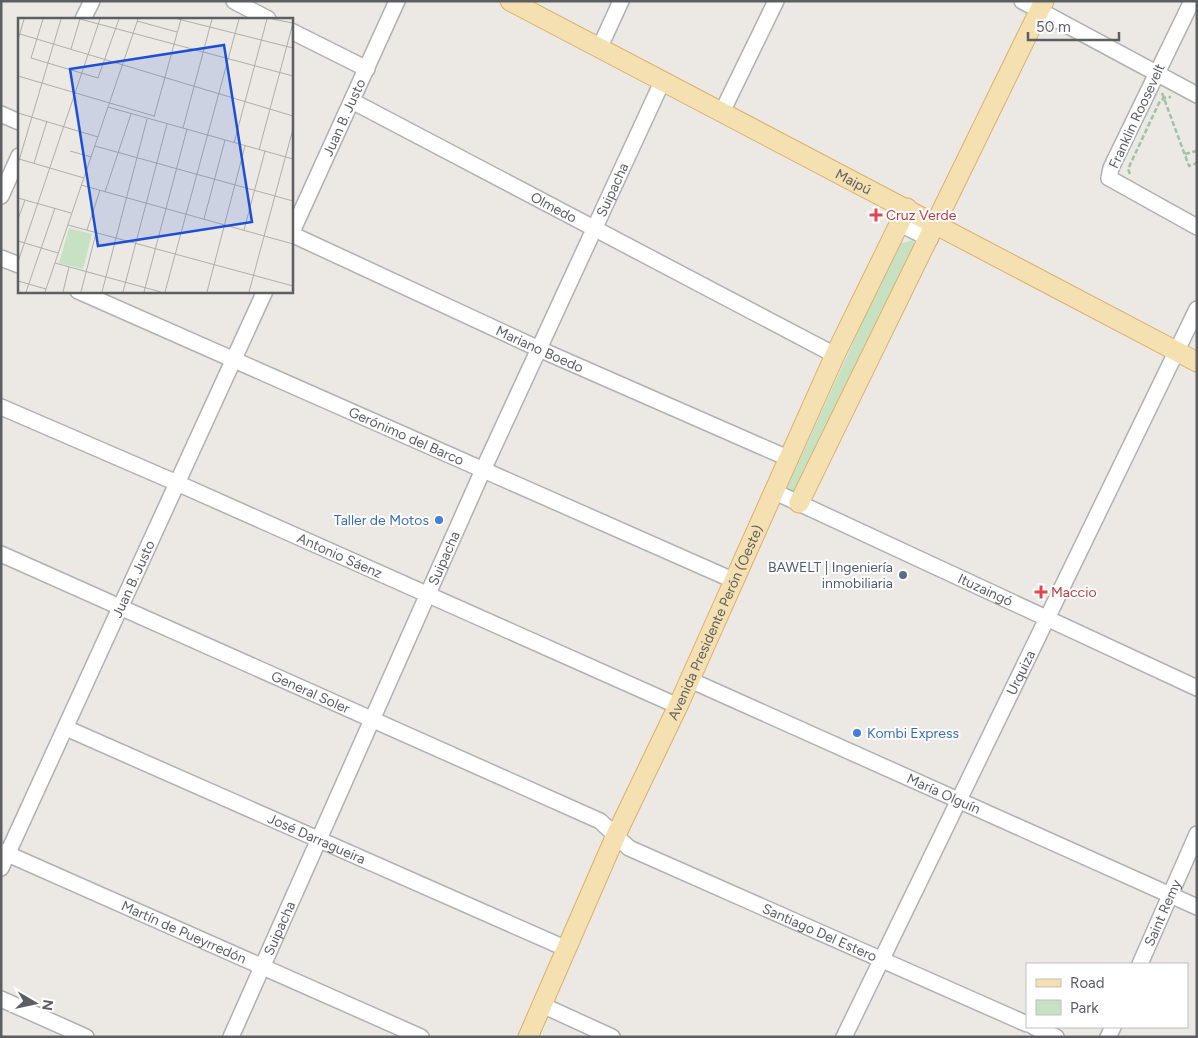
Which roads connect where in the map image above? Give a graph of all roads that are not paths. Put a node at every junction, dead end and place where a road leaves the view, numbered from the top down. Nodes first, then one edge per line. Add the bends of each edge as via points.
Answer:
1 (234, 1) edge
2 (397, 1) edge
3 (510, 1) edge
4 (621, 1) edge
5 (776, 1) edge
6 (1022, 1) edge
7 (1192, 1) edge
8 (89, 2) edge
9 (1042, 6) edge
10 (83, 18) edge
11 (266, 18) edge
12 (292, 31) edge
13 (599, 49) junction
14 (366, 69) junction
15 (1156, 75) junction
16 (662, 82) junction
17 (1197, 96) edge
18 (352, 100) junction
19 (722, 112) junction
20 (1, 114) edge
21 (18, 122) edge
22 (18, 158) edge
23 (1, 196) edge
24 (903, 216) junction
25 (1197, 227) edge
26 (594, 229) junction
27 (933, 231) junction
28 (292, 232) edge
29 (292, 234) edge
30 (1, 258) edge
31 (18, 265) edge
32 (80, 292) edge
33 (265, 292) edge
34 (1197, 309) edge
35 (539, 349) junction
36 (1177, 352) junction
37 (835, 355) junction
38 (233, 360) junction
39 (1197, 362) edge
40 (1, 407) edge
41 (790, 459) junction
42 (483, 470) junction
43 (177, 483) junction
44 (775, 492) junction
45 (799, 503) junction
46 (1, 554) edge
47 (735, 581) junction
48 (427, 595) junction
49 (120, 607) junction
50 (1045, 617) junction
51 (690, 680) junction
52 (1197, 688) edge
53 (678, 706) junction
54 (372, 719) junction
55 (66, 728) junction
56 (958, 799) junction
57 (1197, 834) edge
58 (616, 835) junction
59 (318, 840) junction
60 (4, 852) edge
61 (1, 868) edge
62 (1171, 895) junction
63 (1197, 907) edge
64 (567, 949) junction
65 (882, 958) junction
66 (1140, 963) edge
67 (262, 967) junction
68 (1, 999) edge
69 (542, 1005) junction
70 (1026, 1024) edge
71 (1036, 1028) edge
72 (86, 1037) edge
73 (231, 1037) edge
74 (421, 1037) edge
75 (528, 1037) edge
76 (612, 1037) edge
77 (844, 1037) edge
78 (1056, 1037) edge

1 - 11 street
2 - 14 street, Juan B. Justo
3 - 13 main road, Maipú
4 - 13 street
5 - 19 street
6 - 9 street
7 - 15 street, Franklin Roosevelt
8 - 10 street
9 - 15 street
9 - 27 main road
12 - 14 street
13 - 16 main road, Maipú
14 - 18 street, Juan B. Justo
15 - 17 street
15 - 25 street, Franklin Roosevelt via 1109,178
16 - 19 main road, Maipú
16 - 26 street, Suipacha
18 - 26 street, Olmedo
18 - 28 street, Juan B. Justo
19 - 24 main road, Maipú
20 - 21 street
22 - 23 street
24 - 27 main road, Maipú
24 - 37 main road, Avenida Presidente Perón (Oeste)
26 - 35 street, Suipacha
26 - 37 street, Olmedo
27 - 36 main road, Maipú
27 - 45 main road
29 - 35 street, Mariano Boedo
30 - 31 street
32 - 38 street, Gerónimo del Barco
33 - 38 street, Juan B. Justo
34 - 36 street, Urquiza
35 - 41 street, Mariano Boedo
35 - 42 street, Suipacha
36 - 39 main road, Maipú
36 - 50 street, Urquiza
37 - 41 main road, Avenida Presidente Perón (Oeste)
38 - 42 street, Gerónimo del Barco
38 - 43 street, Juan B. Justo
40 - 43 street, Antonio Sáenz
41 - 44 main road, Avenida Presidente Perón (Oeste)
42 - 47 street, Gerónimo del Barco
42 - 48 street, Suipacha
43 - 48 street, Antonio Sáenz
43 - 49 street, Juan B. Justo
44 - 45 street, Ituzaingó
44 - 47 main road, Avenida Presidente Perón (Oeste)
45 - 50 street, Ituzaingó
46 - 49 street, General Soler
47 - 51 main road, Avenida Presidente Perón (Oeste)
48 - 53 street, Antonio Sáenz
48 - 54 street, Suipacha
49 - 54 street, General Soler
49 - 55 street, Juan B. Justo
50 - 52 street, Ituzaingó
50 - 56 street, Urquiza
51 - 53 main road, Avenida Presidente Perón (Oeste)
51 - 56 street, María Olguín
53 - 58 main road, Avenida Presidente Perón (Oeste)
54 - 58 street, General Soler via 600,821
54 - 59 street, Suipacha
55 - 59 street, José Darragueira
55 - 60 street, Juan B. Justo
56 - 62 street, María Olguín
56 - 65 street, Urquiza
57 - 62 street, Saint Remy
58 - 64 main road, Avenida Presidente Perón (Oeste)
58 - 65 street, Santiago Del Estero via 629,848
59 - 64 street, José Darragueira
59 - 67 street, Suipacha
60 - 61 street, Juan B. Justo
60 - 67 street, Martín de Pueyrredón
62 - 63 street, María Olguín
62 - 66 street, Saint Remy
64 - 69 main road, Avenida Presidente Perón (Oeste)
65 - 70 street, Santiago Del Estero
65 - 77 street, Urquiza
67 - 73 street, Suipacha
67 - 74 street, Martín de Pueyrredón
68 - 72 street
69 - 75 main road, Avenida Presidente Perón (Oeste)
69 - 76 street
71 - 78 street

